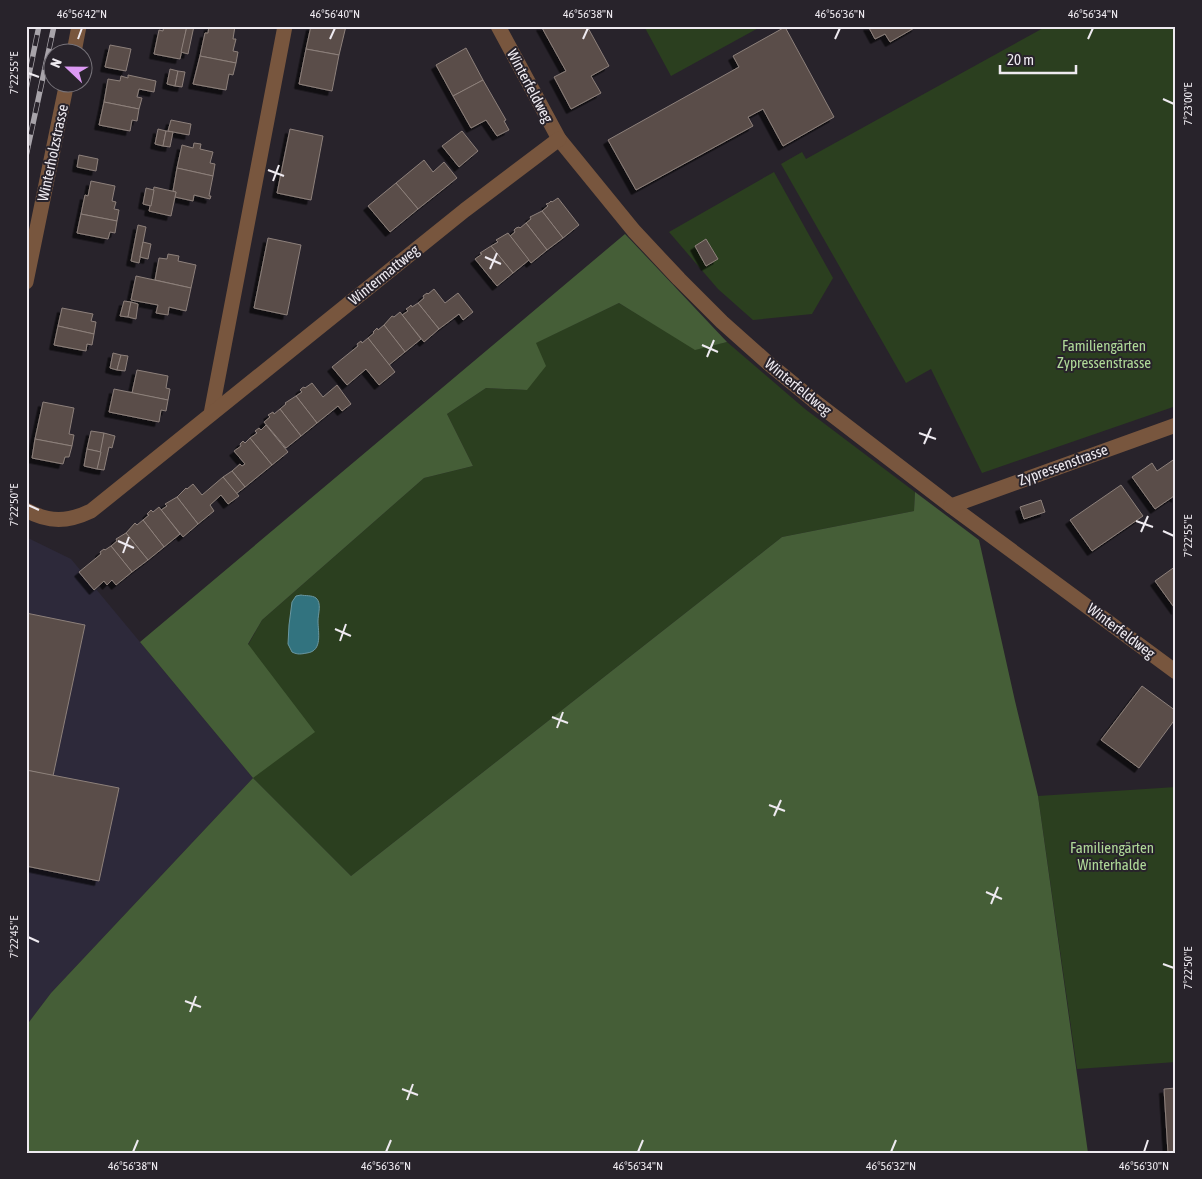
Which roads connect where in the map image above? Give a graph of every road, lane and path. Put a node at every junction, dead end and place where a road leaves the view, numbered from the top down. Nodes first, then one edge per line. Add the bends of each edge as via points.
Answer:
1 (79, 26) edge
2 (285, 26) edge
3 (498, 26) edge
4 (76, 42) edge
5 (66, 92) edge
6 (559, 139) junction
7 (26, 282) edge
8 (211, 414) junction
9 (1176, 425) edge
10 (951, 506) junction
11 (30, 512) edge
12 (1176, 672) edge

1 - 4 street
2 - 8 street
3 - 6 street, Winterfeldweg
5 - 7 street, Winterholzstrasse
6 - 8 street, Wintermattweg via 457,216
6 - 10 street, Winterfeldweg via 634,231 722,322 811,398
8 - 11 street, Wintermattweg via 91,511 64,520 49,520
9 - 10 street, Zypressenstrasse
10 - 12 street, Winterfeldweg

